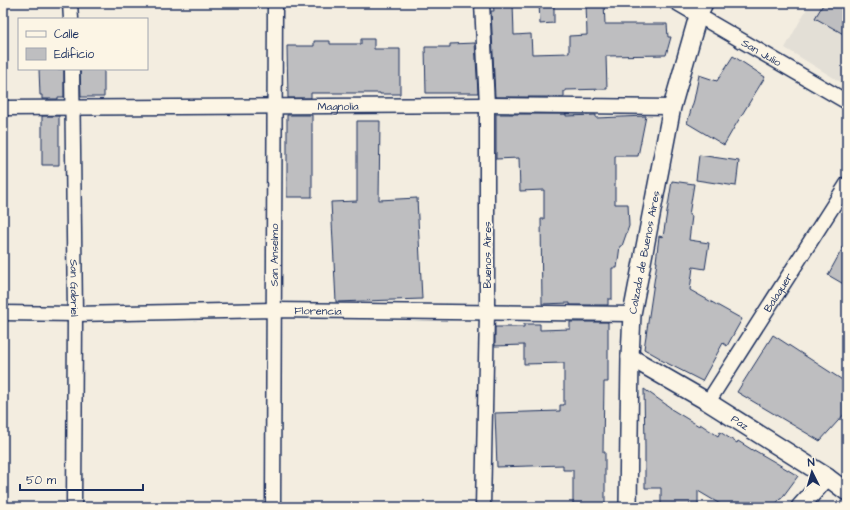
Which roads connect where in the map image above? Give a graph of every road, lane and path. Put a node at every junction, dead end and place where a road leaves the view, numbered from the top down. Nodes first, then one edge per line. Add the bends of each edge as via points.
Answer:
1 (70, 3) edge
2 (275, 3) edge
3 (482, 3) edge
4 (677, 3) edge
5 (701, 10) edge
6 (70, 18) edge
7 (72, 70) edge
8 (847, 102) edge
9 (487, 105) junction
10 (275, 106) junction
11 (672, 107) junction
12 (3, 108) edge
13 (73, 108) junction
14 (847, 184) edge
15 (274, 310) junction
16 (3, 313) edge
17 (487, 313) junction
18 (75, 314) junction
19 (632, 314) junction
20 (630, 357) junction
21 (708, 402) junction
22 (827, 477) junction
23 (847, 492) edge
24 (74, 507) edge
25 (273, 507) edge
26 (483, 507) edge
27 (628, 507) edge
28 (800, 507) edge

1 - 6 street
2 - 10 street, San Anselmo
3 - 9 street, Buenos Aires
4 - 5 street, San Julio
5 - 8 street, San Julio
5 - 11 street, Calzada de Buenos Aires
7 - 13 street, San Gabriel
9 - 10 street, Magnolia
9 - 11 street, Magnolia
9 - 17 street, Buenos Aires
10 - 13 street, Magnolia
10 - 15 street, San Anselmo
11 - 19 street, Calzada de Buenos Aires
12 - 13 street, Magnolia
13 - 18 street, San Gabriel
14 - 21 street, Balaguer
15 - 17 street, Florencia
15 - 18 street, Florencia
15 - 25 street, San Anselmo
16 - 18 street, Florencia
17 - 19 street, Florencia
17 - 26 street, Buenos Aires
18 - 24 street, San Gabriel
19 - 20 street, Calzada de Buenos Aires
20 - 21 street, Paz
20 - 27 street, Calzada de Buenos Aires
21 - 22 street, Paz
22 - 23 street, Paz
22 - 28 street

